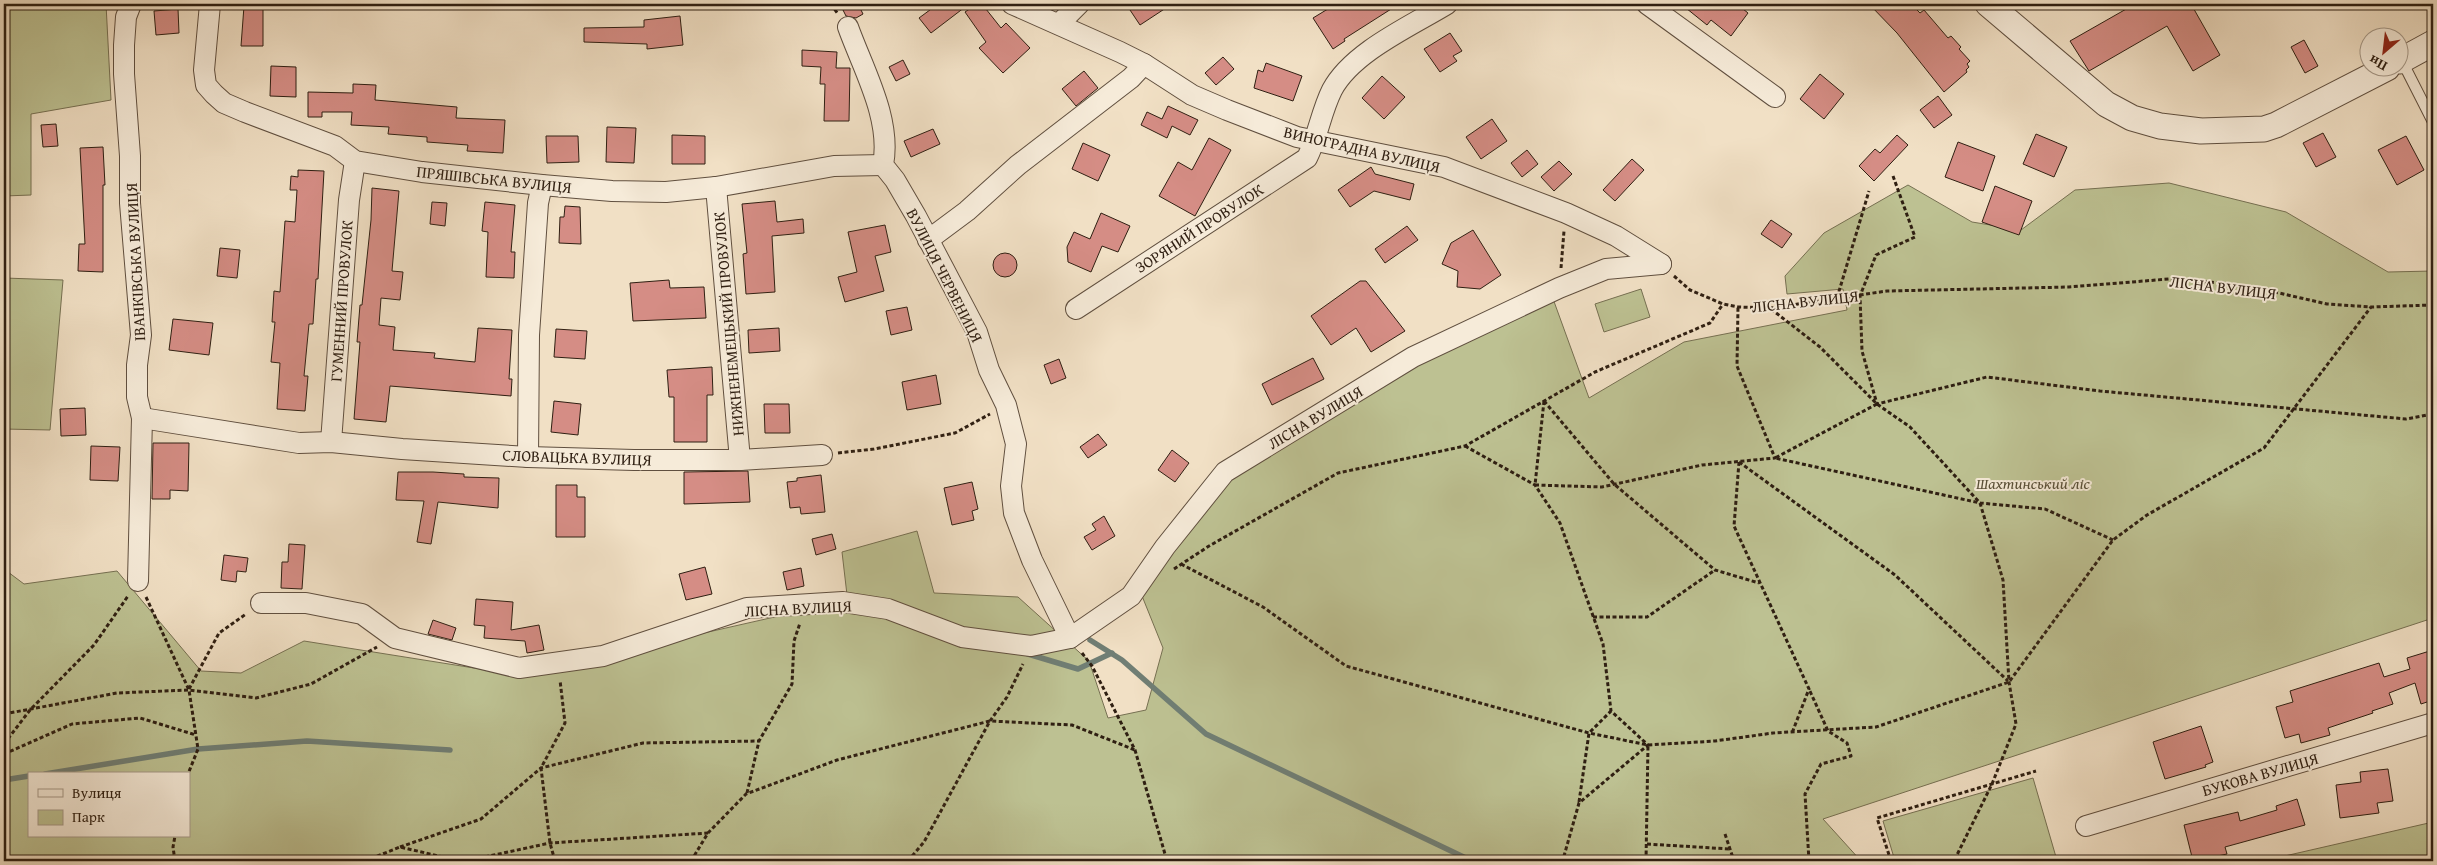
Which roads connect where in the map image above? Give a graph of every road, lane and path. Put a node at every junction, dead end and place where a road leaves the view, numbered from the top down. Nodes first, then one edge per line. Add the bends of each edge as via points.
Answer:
1 (131, 4) edge
2 (210, 4) edge
3 (1012, 4) edge
4 (1079, 4) edge
5 (1447, 4) edge
6 (1647, 4) edge
7 (1988, 4) edge
8 (1059, 24) junction
9 (848, 27) dead end
10 (2433, 43) edge
11 (2410, 55) edge
12 (1144, 64) junction
13 (2367, 78) edge
14 (2405, 78) edge
15 (1774, 97) dead end
16 (2433, 122) edge
17 (1316, 141) junction
18 (356, 161) junction
19 (883, 165) junction
20 (1893, 176) dead end
21 (542, 185) junction
22 (716, 187) junction
23 (1869, 191) dead end
24 (1566, 213) junction
25 (928, 240) junction
26 (1661, 264) junction
27 (1559, 288) junction
28 (1860, 296) junction
29 (1837, 299) junction
30 (1723, 304) junction
31 (2433, 305) edge
32 (1738, 307) junction
33 (2371, 307) junction
34 (1770, 308) junction
35 (1076, 309) dead end
36 (1544, 401) junction
37 (1877, 404) junction
38 (1006, 405) junction
39 (2296, 408) junction
40 (2433, 414) edge
41 (142, 418) junction
42 (331, 442) junction
43 (1465, 446) junction
44 (822, 455) joint
45 (528, 457) junction
46 (1775, 458) junction
47 (740, 460) junction
48 (1739, 462) junction
49 (1614, 484) junction
50 (1535, 485) junction
51 (1980, 502) junction
52 (2113, 540) junction
53 (1181, 564) junction
54 (1173, 570) dead end
55 (1715, 570) junction
56 (138, 581) junction
57 (1760, 583) junction
58 (261, 603) joint
59 (806, 605) junction
60 (1593, 617) junction
61 (395, 638) junction
62 (1070, 638) junction
63 (558, 662) junction
64 (1024, 662) dead end
65 (2008, 682) junction
66 (1809, 689) junction
67 (189, 690) junction
68 (30, 710) junction
69 (1611, 711) junction
70 (4, 714) edge
71 (990, 721) junction
72 (2433, 723) edge
73 (1828, 731) junction
74 (1589, 733) junction
75 (1792, 733) junction
76 (196, 735) junction
77 (759, 742) junction
78 (4, 744) edge
79 (1648, 745) junction
80 (1135, 750) junction
81 (4, 754) edge
82 (541, 768) junction
83 (2036, 771) dead end
84 (189, 772) edge
85 (1992, 784) junction
86 (746, 794) junction
87 (1579, 803) junction
88 (2086, 826) dead end
89 (708, 833) junction
90 (1725, 834) dead end
91 (175, 838) edge
92 (550, 843) junction
93 (1647, 844) junction
94 (400, 847) junction
95 (1730, 849) junction
96 (1564, 856) junction
97 (175, 861) edge
98 (365, 861) edge
99 (460, 861) edge
100 (466, 861) edge
101 (555, 861) edge
102 (691, 861) edge
103 (908, 861) edge
104 (1167, 861) edge
105 (1560, 861) edge
106 (1571, 861) edge
107 (1646, 861) edge
108 (1734, 861) edge
109 (1809, 861) edge
110 (1891, 861) edge
111 (1954, 861) edge

1 - 41 street, ІВАНКІВСЬКА ВУЛИЦЯ via 126,17 124,64 130,203 141,335 137,397
2 - 18 street, ПРЯШІВСЬКА ВУЛИЦЯ via 204,70 206,85 214,94 224,103 327,143
3 - 8 street, ВИНОГРАДНА ВУЛИЦЯ
4 - 8 street
5 - 17 street via 1356,59 1332,90
6 - 15 street
7 - 13 street via 2106,104 2132,118 2160,126 2201,131 2264,129 2276,126
8 - 12 street, ВИНОГРАДНА ВУЛИЦЯ
9 - 19 street via 878,108 886,148
10 - 11 street
12 - 17 street, ВИНОГРАДНА ВУЛИЦЯ via 1192,95 1297,137
12 - 25 street via 1131,78 1018,165 967,212
14 - 16 lane
17 - 24 street, ВИНОГРАДНА ВУЛИЦЯ via 1444,167
17 - 35 street, ЗОРЯНИЙ ПРОВУЛОК via 1307,158
18 - 21 street, ПРЯШІВСЬКА ВУЛИЦЯ
18 - 42 street, ГУМЕННИЙ ПРОВУЛОК via 349,200
19 - 22 street, ПРЯШІВСЬКА ВУЛИЦЯ via 834,166
19 - 25 street, ВУЛИЦЯ ЧЕРВЕНИЦЯ via 895,180
20 - 28 path via 1914,237 1876,254
21 - 22 street, ПРЯШІВСЬКА ВУЛИЦЯ via 666,192
21 - 45 street via 529,335
22 - 47 street, НИЖНЕНЕМЕЦЬКИЙ ПРОВУЛОК
23 - 29 path
24 - 26 street, ВИНОГРАДНА ВУЛИЦЯ via 1616,236
24 - 27 path
25 - 38 street, ВУЛИЦЯ ЧЕРВЕНИЦЯ via 977,332 989,370
26 - 27 street, ЛІСНА ВУЛИЦЯ via 1606,269
26 - 30 path, ЛІСНА ВУЛИЦЯ via 1690,290
27 - 62 street, ЛІСНА ВУЛИЦЯ via 1413,357 1225,472 1165,547 1131,596
28 - 29 path, ЛІСНА ВУЛИЦЯ
28 - 33 path, ЛІСНА ВУЛИЦЯ via 1887,291 2069,288 2169,279 2222,283 2327,304
28 - 37 path via 1862,351
29 - 34 path, ЛІСНА ВУЛИЦЯ
30 - 32 path, ЛІСНА ВУЛИЦЯ
30 - 36 path via 1710,323 1595,372
31 - 33 path, ЛІСНА ВУЛИЦЯ
32 - 34 path, ЛІСНА ВУЛИЦЯ
32 - 46 path via 1737,366
33 - 39 path
34 - 37 path via 1820,347
36 - 43 path
36 - 49 path
36 - 50 path
37 - 39 path via 1987,377 2100,391
37 - 46 path
37 - 51 path via 1910,427
38 - 44 path via 955,433 874,449
38 - 62 street, ВУЛИЦЯ ЧЕРВЕНИЦЯ via 1016,444 1011,486 1014,513 1032,560
39 - 40 path via 2406,419
39 - 52 path via 2264,448 2147,515
41 - 42 street, СЛОВАЦЬКА ВУЛИЦЯ via 299,443
41 - 56 street, ІВАНКІВСЬКА ВУЛИЦЯ
42 - 45 street, СЛОВАЦЬКА ВУЛИЦЯ
43 - 50 path
43 - 53 path via 1338,473
44 - 47 street, СЛОВАЦЬКА ВУЛИЦЯ
45 - 47 street, СЛОВАЦЬКА ВУЛИЦЯ
46 - 48 path
46 - 51 path
48 - 49 path via 1702,465
48 - 57 path via 1734,526
48 - 65 path via 1895,575
49 - 50 path via 1602,487
49 - 55 path
50 - 60 path via 1560,523
51 - 52 path via 2045,508
51 - 65 path via 2003,580
52 - 65 path
53 - 54 path
53 - 74 path via 1263,607 1346,666
55 - 57 path
55 - 60 path via 1647,617
56 - 67 path
56 - 68 path via 94,645
57 - 66 path
58 - 61 street, ЛІСНА ВУЛИЦЯ via 306,603 362,614
58 - 67 path via 219,633
59 - 62 street, ЛІСНА ВУЛИЦЯ via 843,602 888,608 962,638 1031,646
59 - 63 street, ЛІСНА ВУЛИЦЯ via 747,608 603,656
59 - 77 path via 794,641 792,684
60 - 69 path via 1602,644
61 - 63 street, ЛІСНА ВУЛИЦЯ via 519,668
61 - 67 path via 311,684 256,698
62 - 80 path via 1092,666
63 - 82 path via 566,723
64 - 71 path via 1007,697
65 - 73 path via 1876,727
65 - 85 path via 2016,724
66 - 73 path
66 - 75 path
67 - 68 path via 117,693
67 - 76 path
68 - 70 path
68 - 78 path
69 - 74 path
69 - 79 path
71 - 80 path via 1072,725
71 - 86 path via 837,760
71 - 103 path via 924,842
72 - 88 street, БУКОВА ВУЛИЦЯ
73 - 75 path
73 - 109 path via 1847,743 1851,756 1822,764 1804,794
74 - 79 path
74 - 87 path
75 - 79 path
76 - 81 path via 140,718 72,724
76 - 84 path via 198,749
77 - 82 path via 643,743
77 - 86 path
79 - 87 path
79 - 93 path
80 - 104 path
82 - 92 path
82 - 94 path via 481,819
83 - 85 path
85 - 110 path via 1877,818
85 - 111 path
86 - 89 path
87 - 96 path
89 - 92 path
89 - 102 path
90 - 95 path
91 - 97 path
92 - 100 path
92 - 101 path
93 - 95 path
93 - 107 path
94 - 98 path
94 - 99 path
95 - 108 path
96 - 105 path
96 - 106 path

